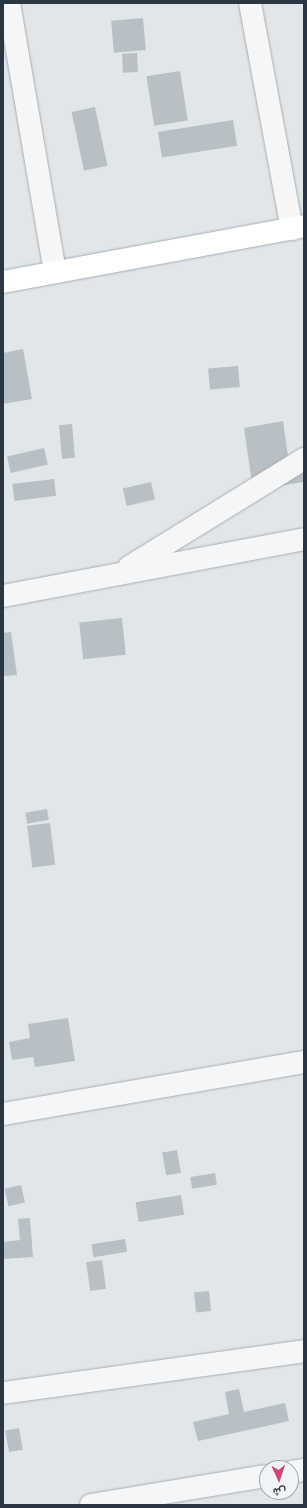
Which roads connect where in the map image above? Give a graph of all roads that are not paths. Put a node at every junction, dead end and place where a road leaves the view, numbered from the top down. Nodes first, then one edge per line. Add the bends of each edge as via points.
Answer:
1 (9, 3) edge
2 (250, 3) edge
3 (298, 227) edge
4 (55, 272) junction
5 (3, 282) edge
6 (304, 460) edge
7 (304, 540) edge
8 (118, 574) junction
9 (3, 596) edge
10 (304, 1062) edge
11 (3, 1114) edge
12 (304, 1351) edge
13 (3, 1393) edge
14 (259, 1477) edge
15 (91, 1505) edge

1 - 4 street
2 - 3 street
3 - 4 main road
4 - 5 main road
6 - 8 street
7 - 8 street
8 - 9 street
10 - 11 street
12 - 13 street
14 - 15 street

